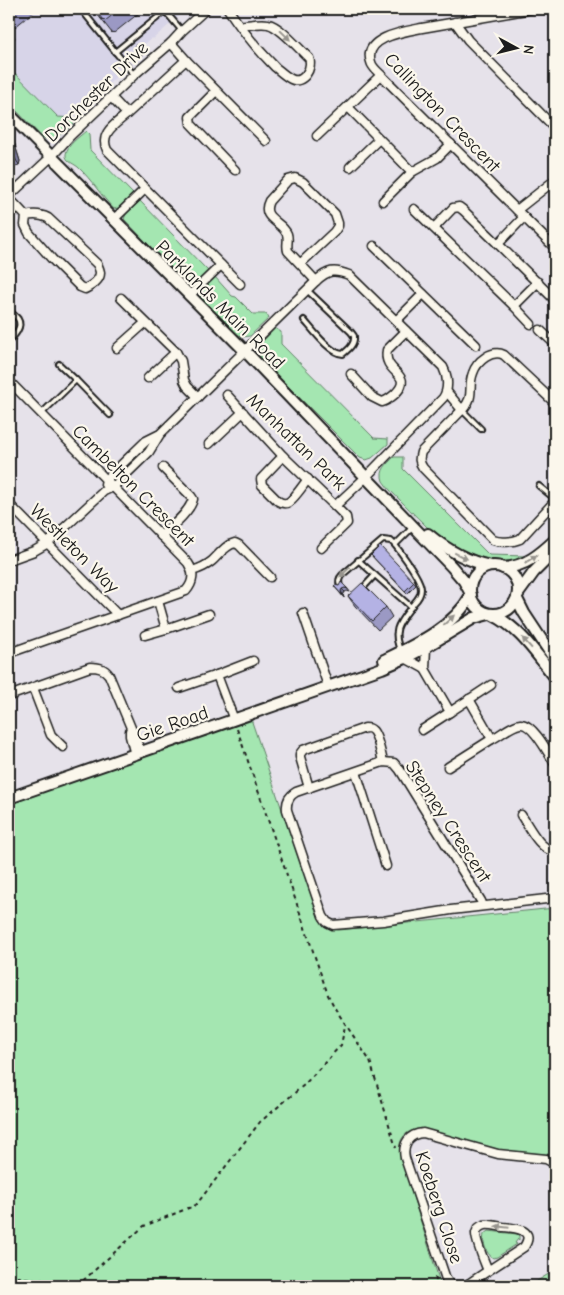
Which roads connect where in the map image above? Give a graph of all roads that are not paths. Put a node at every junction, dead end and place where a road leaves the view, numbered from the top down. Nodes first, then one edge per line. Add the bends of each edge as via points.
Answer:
1 (81, 9) edge
2 (228, 9) edge
3 (531, 9) edge
4 (166, 10) edge
5 (201, 10) edge
6 (455, 22) junction
7 (240, 26) junction
8 (182, 31) junction
9 (171, 43) junction
10 (115, 52) junction
11 (186, 60) junction
12 (134, 75) junction
13 (381, 75) junction
14 (216, 91) junction
15 (111, 97) junction
16 (348, 107) junction
17 (9, 114) edge
18 (127, 114) junction
19 (555, 128) edge
20 (317, 136) dead end
21 (379, 139) junction
22 (266, 142) dead end
23 (450, 144) junction
24 (51, 157) junction
25 (350, 167) dead end
26 (235, 170) dead end
27 (412, 172) junction
28 (555, 180) edge
29 (145, 189) junction
30 (9, 197) edge
31 (383, 201) dead end
32 (414, 208) dead end
33 (517, 210) junction
34 (26, 216) junction
35 (524, 217) junction
36 (113, 220) junction
37 (434, 228) junction
38 (498, 244) junction
39 (374, 246) dead end
40 (555, 248) edge
41 (300, 264) junction
42 (221, 265) junction
43 (316, 281) junction
44 (538, 282) junction
45 (240, 284) dead end
46 (306, 290) junction
47 (423, 294) junction
48 (189, 296) junction
49 (121, 298) dead end
50 (555, 300) edge
51 (514, 306) junction
52 (9, 310) edge
53 (304, 320) dead end
54 (396, 321) junction
55 (145, 323) junction
56 (531, 324) dead end
57 (540, 330) dead end
58 (406, 331) junction
59 (9, 341) edge
60 (555, 344) edge
61 (476, 345) dead end
62 (118, 348) dead end
63 (245, 351) junction
64 (176, 352) junction
65 (59, 364) dead end
66 (351, 374) dead end
67 (148, 378) dead end
68 (76, 380) junction
69 (9, 381) edge
70 (447, 392) junction
71 (227, 395) dead end
72 (198, 396) junction
73 (555, 403) edge
74 (462, 410) junction
75 (243, 412) junction
76 (41, 414) junction
77 (110, 415) dead end
78 (481, 429) dead end
79 (160, 434) junction
80 (209, 444) dead end
81 (283, 456) junction
82 (163, 468) dead end
83 (366, 477) junction
84 (106, 480) junction
85 (308, 480) junction
86 (539, 486) dead end
87 (113, 487) junction
88 (104, 491) junction
89 (555, 500) edge
90 (9, 504) edge
91 (335, 506) junction
92 (412, 524) junction
93 (161, 536) junction
94 (555, 540) edge
95 (48, 543) junction
96 (395, 545) junction
97 (321, 548) dead end
98 (555, 551) edge
99 (9, 560) edge
100 (358, 560) junction
101 (490, 566) junction
102 (503, 568) junction
103 (192, 571) junction
104 (375, 575) junction
105 (270, 576) dead end
106 (340, 586) edge
107 (361, 589) edge
108 (470, 593) junction
109 (517, 597) junction
110 (158, 601) junction
111 (411, 607) junction
112 (118, 614) junction
113 (210, 614) dead end
114 (303, 614) dead end
115 (491, 614) junction
116 (166, 629) junction
117 (145, 635) dead end
118 (426, 647) junction
119 (9, 653) edge
120 (403, 655) junction
121 (555, 660) edge
122 (254, 661) dead end
123 (425, 669) junction
124 (217, 675) junction
125 (555, 677) edge
126 (491, 685) dead end
127 (328, 686) junction
128 (33, 688) junction
129 (179, 688) dead end
130 (9, 696) edge
131 (469, 699) junction
132 (450, 712) junction
133 (234, 720) junction
134 (422, 730) dead end
135 (492, 739) junction
136 (62, 747) dead end
137 (138, 753) junction
138 (383, 762) junction
139 (555, 764) edge
140 (448, 767) dead end
141 (356, 772) junction
142 (308, 788) junction
143 (9, 798) edge
144 (521, 815) dead end
145 (555, 852) edge
146 (386, 866) dead end
147 (555, 898) edge
148 (483, 906) junction
149 (555, 1164) edge
150 (488, 1271) junction
151 (453, 1286) edge
152 (464, 1286) edge

1 - 10 lane
2 - 7 street
3 - 6 street, Callington Crescent
4 - 8 lane
4 - 10 lane
5 - 8 street, Dorchester Drive
6 - 13 street, Callington Crescent via 406,31 376,43 370,59
6 - 19 street via 468,40
7 -> 7 street via 261,23 278,29 309,58 309,69 304,77 296,81 283,74
8 - 9 street, Dorchester Drive
9 - 11 street
9 - 12 street, Dorchester Drive
10 - 12 lane
11 - 14 street
11 - 18 street
12 - 15 street, Dorchester Drive
13 - 16 street
13 - 23 street, Callington Crescent
14 - 22 street
14 - 26 street via 190,117 190,124
15 - 18 street
15 - 24 street, Dorchester Drive
16 - 20 street
16 - 21 street
17 - 24 street, Parklands Main Road
18 - 29 street via 106,133 104,144
21 - 25 street
21 - 27 street
23 - 27 street via 437,158
23 - 33 street, Callington Crescent
24 - 30 street, Dorchester Drive
24 - 36 street, Parklands Main Road
27 - 31 street
28 - 33 street
29 - 36 street
29 - 42 street
30 - 34 street
32 - 37 street
33 - 35 street, Callington Crescent
34 - 34 street via 34,214 48,218 97,264 100,276 93,285 85,289 80,287 52,259 28,233
35 - 38 street
35 - 40 street, Callington Crescent
36 - 48 street, Parklands Main Road
37 - 38 street via 453,208 459,208
37 - 51 street
38 - 44 street
39 - 47 street
41 - 41 street via 288,251 287,234 270,217 266,208 288,180 295,178 335,214 338,223 334,232
41 - 43 street
42 - 45 street
42 - 48 street
43 - 46 street
43 - 54 street via 328,272 349,275
44 - 50 street
44 - 51 street
46 - 53 lane via 351,332 354,344 343,354 337,354
46 - 63 street
47 - 54 street
47 - 61 street
48 - 63 street, Parklands Main Road
49 - 55 street
51 - 56 street
52 - 59 lane via 19,322
54 - 58 street
55 - 62 street
55 - 64 street
57 - 60 street
58 - 66 street via 387,350 388,364 403,382 386,401 372,397
58 - 70 street via 443,367
63 - 72 street
63 - 83 street, Parklands Main Road
64 - 67 street
64 - 72 street via 184,380
65 - 68 lane
68 - 76 lane
68 - 77 lane
69 - 76 street, Cambelton Crescent
70 - 74 street
70 - 83 street, Manhattan Park
71 - 75 street, Manhattan Park
72 - 79 street
73 - 74 street via 498,353 488,356 477,366 473,373 471,396
74 - 78 lane
74 - 89 street via 421,452 420,463 493,540 520,539
75 - 80 street
75 - 81 street, Manhattan Park
76 - 84 street, Cambelton Crescent
79 - 84 street via 146,441
79 - 87 street via 149,452
81 - 85 street, Manhattan Park
81 - 85 street via 261,479 262,485 278,501 287,503
82 - 93 street via 193,499 182,516
83 - 91 street, Manhattan Park
83 - 92 street, Parklands Main Road
84 - 87 street, Cambelton Crescent
84 - 88 street
85 - 91 street, Manhattan Park
86 - 89 lane
87 - 88 street
87 - 93 street, Cambelton Crescent
88 - 95 street
90 - 95 street, Westleton Way
91 - 97 street via 346,517 347,523
92 - 96 lane
92 -> 101 street, Parklands Main Road via 454,553
92 - 108 street, Parklands Main Road via 456,571
93 - 103 street, Cambelton Crescent
102 -> 94 street via 526,563
95 - 99 street
95 - 112 street, Westleton Way
96 - 100 lane via 383,540
96 - 111 lane via 420,581 419,597
98 - 109 street via 534,572
100 - 104 lane
100 -> 106 lane via 339,578
101 - 102 street
101 - 108 street via 476,574
102 - 109 street via 516,580
103 - 105 street via 211,562 235,543
103 - 110 street, Cambelton Crescent via 192,581 187,590
104 - 107 lane
104 - 111 lane
108 - 115 street via 477,608
120 -> 108 street, Gie Road via 450,620 466,603
109 - 115 street via 507,611
109 - 121 street
110 - 112 street, Cambelton Crescent
110 - 116 street
111 - 120 lane via 397,628 396,642
112 - 119 street, Cambelton Crescent
113 - 116 street
114 - 127 street
115 - 118 street, Gie Road via 474,618
125 -> 115 street via 524,638 504,620
116 - 117 street
118 - 120 street, Gie Road
118 - 123 street
120 - 123 street
120 - 127 street, Gie Road via 382,668
122 - 124 street
123 - 132 street
124 - 129 street
124 - 133 street
126 - 131 street
127 - 133 street, Gie Road
128 - 130 street
128 - 136 street via 51,735
128 - 137 street via 90,667 103,669 109,675
131 - 132 street
131 - 135 street
132 - 134 street
133 - 137 street, Gie Road
135 - 139 street via 519,724 526,724
135 - 140 street
137 - 143 street, Gie Road
138 - 141 street, Stepney Crescent
138 - 142 street via 373,731 365,728 303,750 300,757
138 - 148 street, Stepney Crescent via 398,767
141 - 142 street, Stepney Crescent
141 - 146 street
142 - 148 street, Stepney Crescent via 290,796 287,810 327,922 340,926
144 - 145 street via 542,846
147 - 148 street
149 - 151 street, Koeberg Close via 546,1159 498,1154 423,1133 408,1138 403,1151 405,1158 446,1279
150 -> 150 street, Koeberg Close via 524,1246 527,1236 523,1230 486,1225 477,1230 476,1236
150 - 152 street, Koeberg Close

